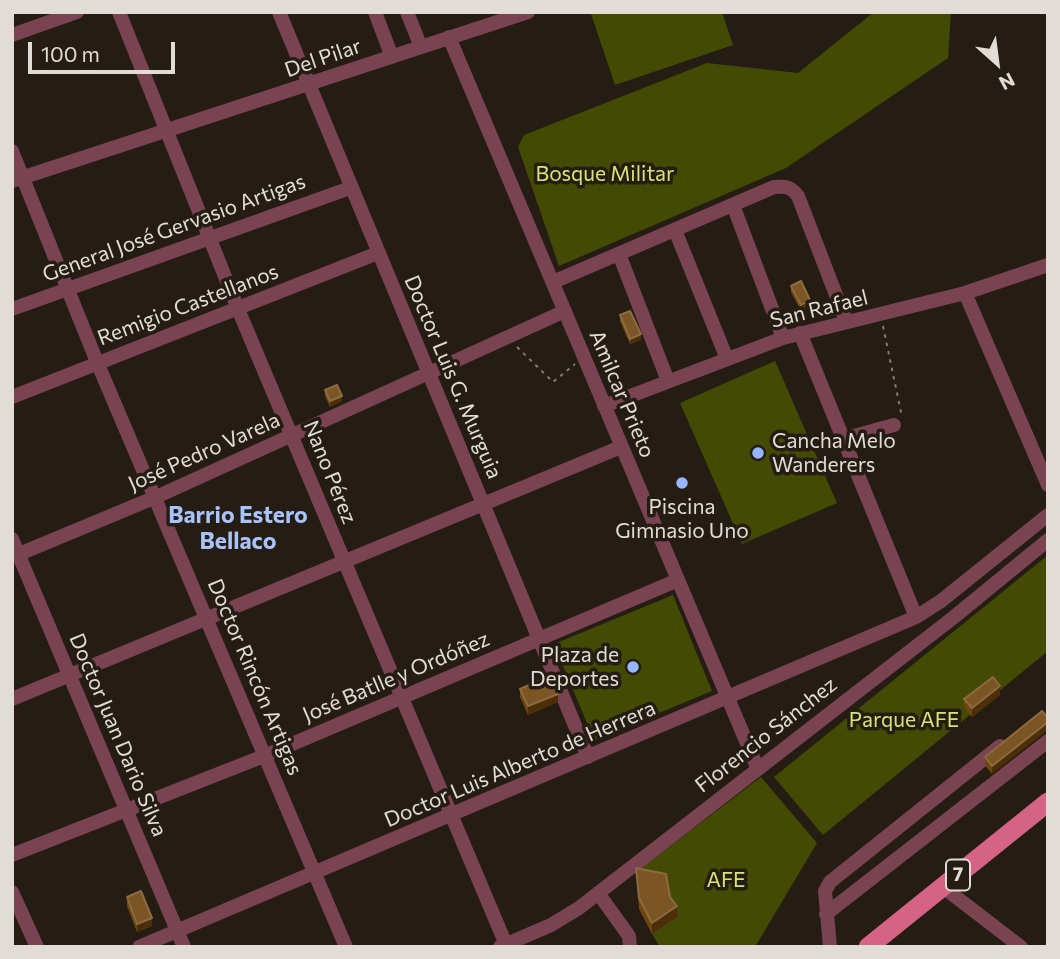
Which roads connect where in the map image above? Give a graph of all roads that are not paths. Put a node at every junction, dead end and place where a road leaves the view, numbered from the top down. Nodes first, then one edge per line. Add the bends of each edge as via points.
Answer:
1 (77, 12) edge
2 (119, 12) edge
3 (279, 12) edge
4 (375, 12) edge
5 (407, 12) edge
6 (527, 12) edge
7 (12, 35) edge
8 (449, 37) junction
9 (421, 47) junction
10 (392, 57) junction
11 (307, 86) junction
12 (169, 130) junction
13 (12, 151) edge
14 (18, 179) edge
15 (350, 188) junction
16 (733, 205) junction
17 (675, 230) junction
18 (211, 239) junction
19 (379, 253) junction
20 (619, 254) junction
21 (1048, 265) edge
22 (553, 282) junction
23 (67, 289) junction
24 (965, 293) junction
25 (12, 309) edge
26 (239, 309) junction
27 (565, 311) junction
28 (846, 321) junction
29 (800, 333) junction
30 (783, 338) junction
31 (727, 359) junction
32 (97, 362) junction
33 (428, 374) junction
34 (668, 381) junction
35 (12, 397) edge
36 (604, 406) junction
37 (894, 425) road end
38 (292, 435) junction
39 (843, 439) junction
40 (621, 447) junction
41 (1048, 485) edge
42 (156, 498) junction
43 (484, 505) junction
44 (1048, 515) edge
45 (12, 539) edge
46 (1048, 540) edge
47 (16, 556) edge
48 (344, 562) junction
49 (678, 580) junction
50 (941, 601) junction
51 (916, 617) junction
52 (954, 617) junction
53 (209, 619) junction
54 (540, 639) junction
55 (71, 676) junction
56 (403, 697) junction
57 (12, 699) edge
58 (726, 699) junction
59 (1015, 734) edge
60 (1048, 741) edge
61 (264, 756) junction
62 (589, 757) junction
63 (757, 767) junction
64 (1046, 807) edge
65 (127, 810) junction
66 (452, 816) junction
67 (12, 855) edge
68 (315, 873) junction
69 (943, 887) junction
70 (12, 892) edge
71 (598, 893) junction
72 (826, 914) junction
73 (177, 931) junction
74 (504, 946) edge
75 (37, 947) edge
76 (139, 947) edge
77 (184, 947) edge
78 (346, 947) edge
79 (631, 947) edge
80 (831, 947) edge
81 (868, 947) edge
82 (1021, 947) edge

1 - 7 street
2 - 12 street, Nano Pérez
3 - 11 street, Doctor Luis G. Murguia
4 - 10 street
5 - 9 street
6 - 8 street, Del Pilar
8 - 9 street, Del Pilar
8 - 22 street, Amilcar Prieto
9 - 10 street, Del Pilar
10 - 11 street, Del Pilar
11 - 12 street, Del Pilar
11 - 15 street, Doctor Luis G. Murguia
12 - 14 street, Del Pilar
12 - 18 street, Nano Pérez
13 - 14 street, Doctor Rincón Artigas
14 - 23 street, Doctor Rincón Artigas
15 - 18 street, General José Gervasio Artigas
15 - 19 street, Doctor Luis G. Murguia
16 - 17 street
16 - 28 street via 775,187 792,188
16 - 30 street
17 - 20 street
17 - 31 street
18 - 23 street, General José Gervasio Artigas
18 - 26 street, Nano Pérez
19 - 26 street, Remigio Castellanos
19 - 33 street, Doctor Luis G. Murguia
20 - 22 street
20 - 34 street
21 - 24 street, San Rafael
22 - 27 street, Amilcar Prieto
23 - 25 street, General José Gervasio Artigas
23 - 32 street, Doctor Rincón Artigas
24 - 28 street, San Rafael
24 - 41 street
26 - 32 street, Remigio Castellanos
26 - 38 street, Nano Pérez
27 - 33 street, José Pedro Varela
27 - 36 street, Amilcar Prieto
28 - 29 street, San Rafael
29 - 30 street, San Rafael
29 - 39 street
30 - 31 street, San Rafael
31 - 34 street, San Rafael
32 - 35 street, Remigio Castellanos
32 - 42 street, Doctor Rincón Artigas
33 - 38 street, José Pedro Varela
33 - 43 street, Doctor Luis G. Murguia
34 - 36 street, San Rafael
36 - 40 street, Amilcar Prieto
37 - 39 street
38 - 42 street, José Pedro Varela
38 - 48 street, Nano Pérez
39 - 51 street
40 - 43 street
40 - 49 street, Amilcar Prieto
42 - 47 street, José Pedro Varela
42 - 53 street, Doctor Rincón Artigas
43 - 48 street
43 - 54 street, Doctor Luis G. Murguia
44 - 50 street
45 - 47 street, Doctor Juan Dario Silva
46 - 52 street, Florencio Sánchez
47 - 55 street, Doctor Juan Dario Silva
48 - 53 street
48 - 56 street, Nano Pérez
49 - 54 street, José Batlle y Ordóñez
49 - 58 street, Amilcar Prieto
50 - 51 street
50 - 52 street
51 - 58 street, Doctor Luis Alberto de Herrera
52 - 63 street, Florencio Sánchez
53 - 55 street
53 - 61 street, Doctor Rincón Artigas
54 - 56 street, José Batlle y Ordóñez
54 - 62 street, Doctor Luis G. Murguia
55 - 57 street
55 - 65 street, Doctor Juan Dario Silva
56 - 61 street, José Batlle y Ordóñez
56 - 66 street, Nano Pérez
58 - 62 street, Doctor Luis Alberto de Herrera
58 - 63 street, Amilcar Prieto
59 - 72 street via 840,872 825,891
60 - 72 street
61 - 65 street, José Batlle y Ordóñez
61 - 68 street, Doctor Rincón Artigas
62 - 66 street, Doctor Luis Alberto de Herrera
63 - 71 street, Florencio Sánchez
64 - 69 main road, 7
65 - 67 street, José Batlle y Ordóñez
65 - 73 street, Doctor Juan Dario Silva
66 - 68 street, Doctor Luis Alberto de Herrera
66 - 74 street, Nano Pérez
68 - 73 street, Doctor Luis Alberto de Herrera
68 - 78 street, Doctor Rincón Artigas
69 - 81 main road, 7
69 - 82 street
70 - 75 street
71 - 74 street, Florencio Sánchez via 551,925
71 - 79 street via 629,936
72 - 80 street
73 - 76 street, Doctor Luis Alberto de Herrera
73 - 77 street, Doctor Juan Dario Silva

